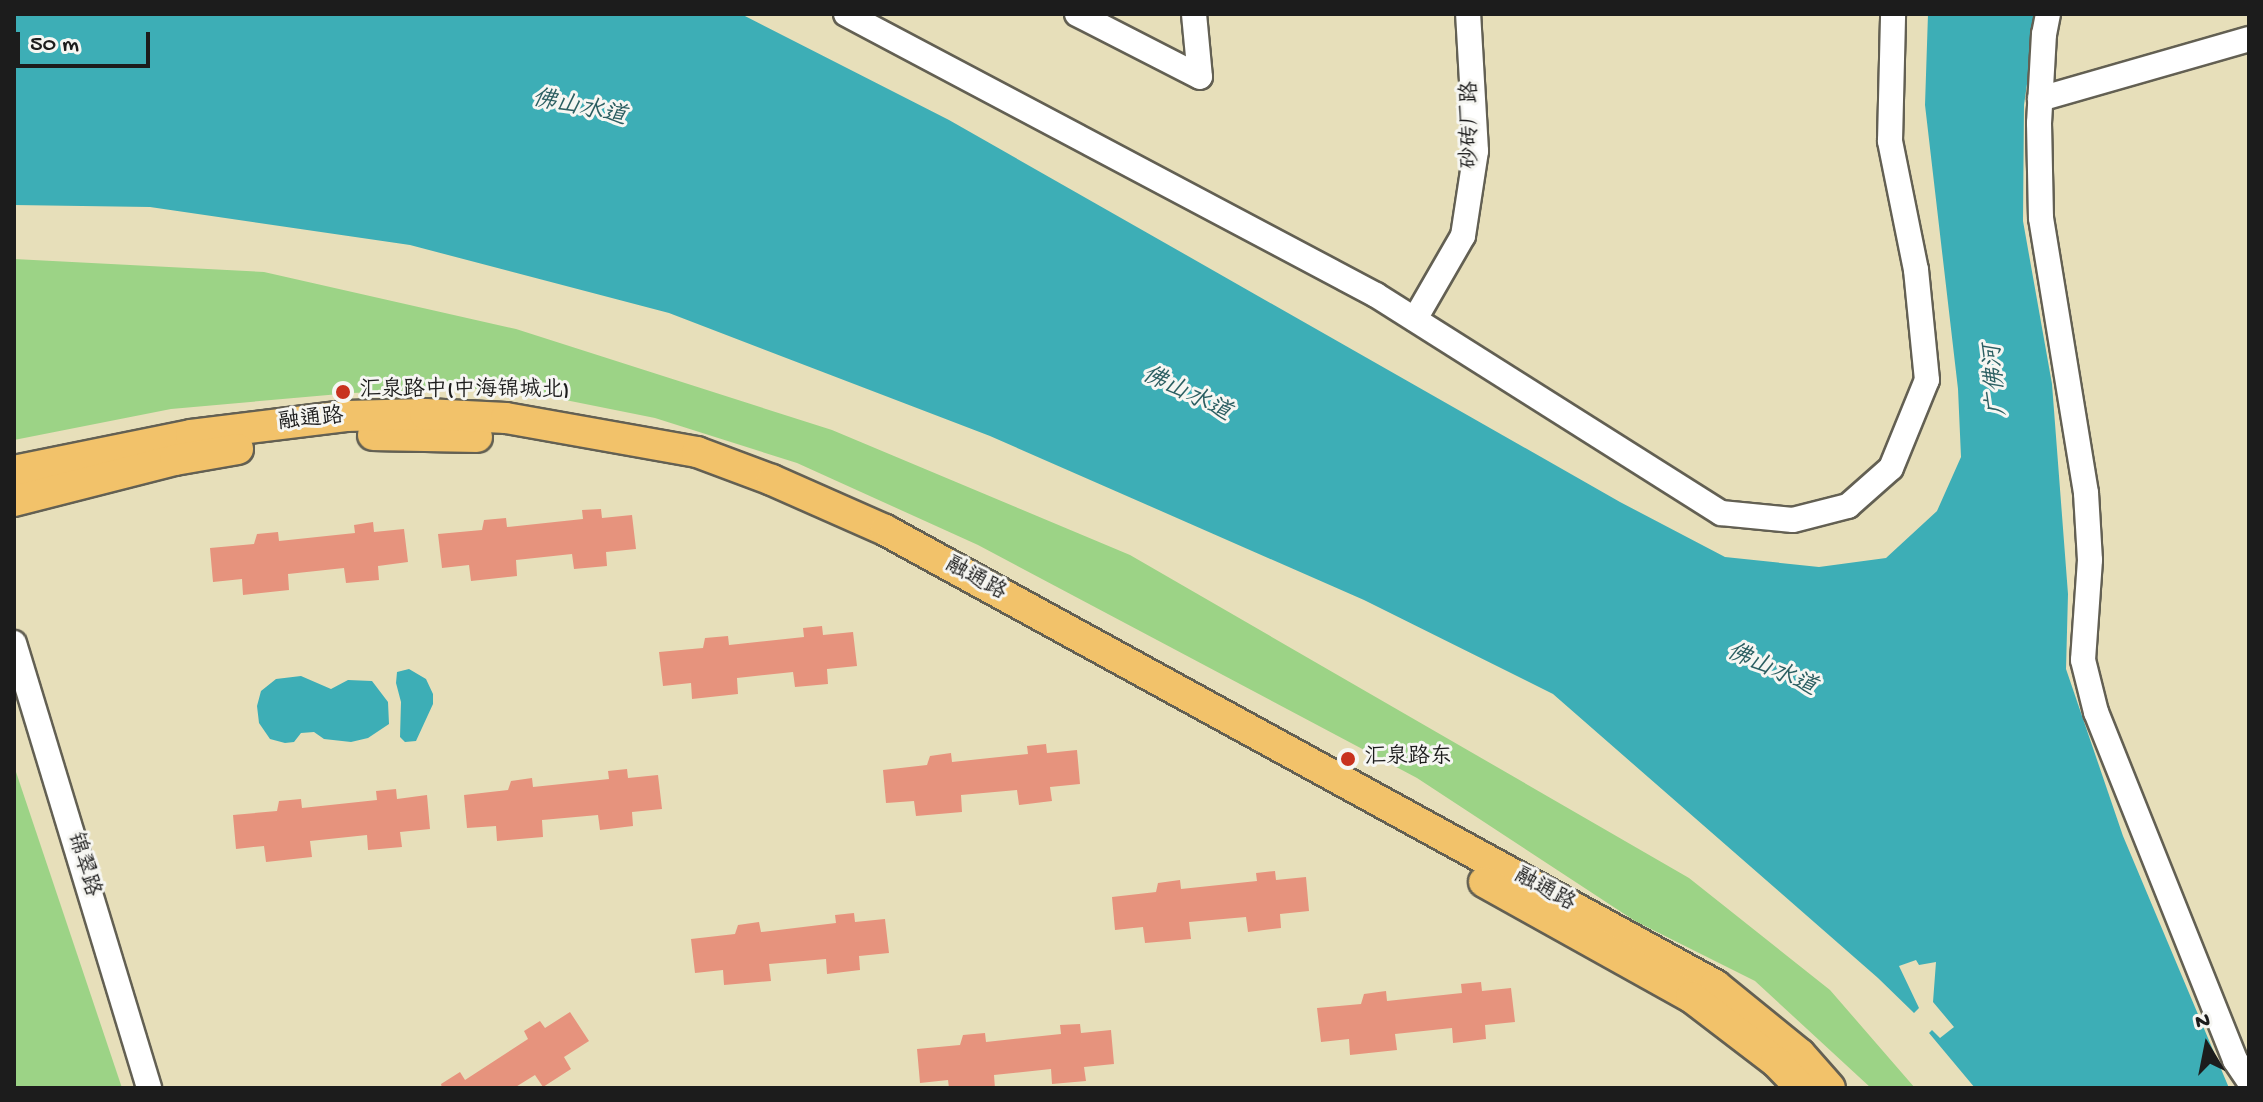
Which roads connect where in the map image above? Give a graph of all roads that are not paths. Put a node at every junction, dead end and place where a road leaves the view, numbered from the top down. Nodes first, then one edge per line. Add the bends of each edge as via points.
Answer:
1 (846, 14) edge
2 (1077, 14) edge
3 (1194, 14) edge
4 (1468, 14) edge
5 (1893, 14) edge
6 (2048, 14) edge
7 (2249, 39) edge
8 (2040, 99) junction
9 (1415, 319) junction
10 (14, 471) edge
11 (14, 501) edge
12 (14, 643) edge
13 (2249, 1081) edge
14 (149, 1088) edge
15 (1801, 1088) edge
16 (1830, 1088) edge

1 - 9 street
2 - 3 street via 1200,77
4 - 9 street, 砂砖厂路 via 1476,151 1463,236
5 - 9 street via 1890,141 1916,270 1927,380 1891,468 1848,506 1793,520 1721,513
6 - 8 street
7 - 8 street
8 - 13 street via 2041,218 2086,493 2090,560 2083,660 2096,712 2235,1060
10 - 16 main road, 融通路 via 191,435 346,416 506,418 697,452 885,530 1715,985 1800,1054
11 - 15 main road, 融通路 via 175,460 339,436 510,439 621,455 718,480 878,545 1316,786 1691,997 1776,1062
12 - 14 street, 锦翠路

